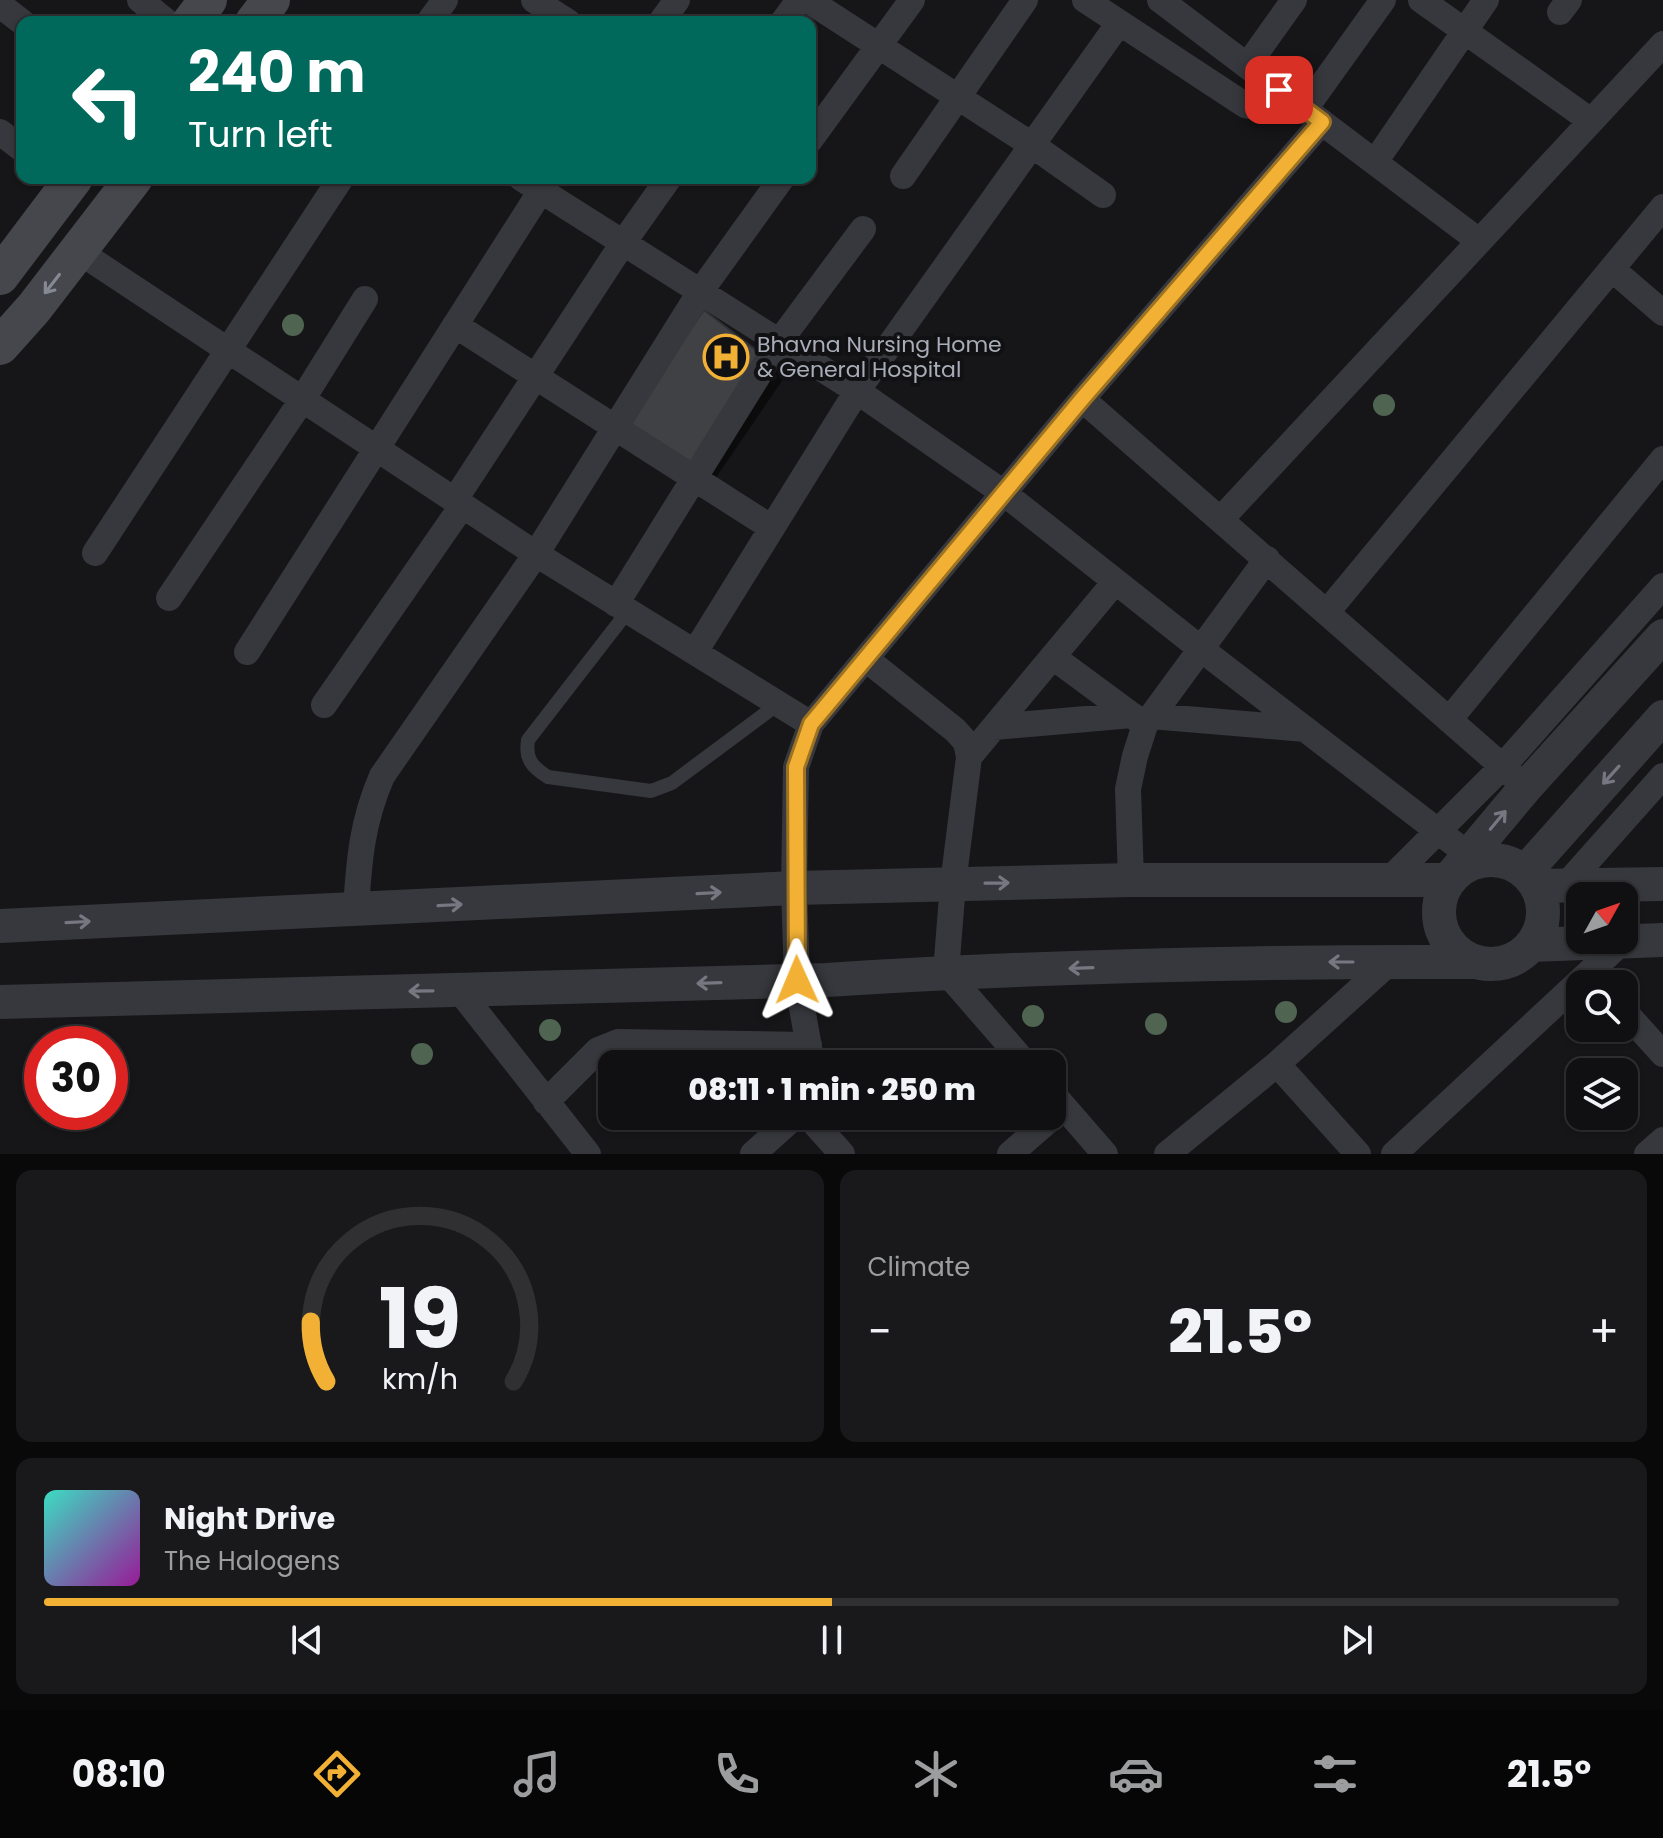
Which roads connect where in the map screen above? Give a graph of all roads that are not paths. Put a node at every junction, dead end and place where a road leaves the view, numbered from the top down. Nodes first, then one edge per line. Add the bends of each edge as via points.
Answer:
1 (140, 0) edge
2 (208, 0) edge
3 (534, 0) edge
4 (808, 0) edge
5 (912, 0) edge
6 (1025, 0) edge
7 (1085, 0) edge
8 (1160, 0) edge
9 (1294, 0) edge
10 (1383, 0) edge
11 (1421, 0) edge
12 (1486, 0) edge
13 (0, 5) edge
14 (561, 15) edge
15 (160, 16) edge
16 (196, 16) edge
17 (16, 17) edge
18 (1119, 23) junction
19 (1464, 31) junction
20 (1663, 44) edge
21 (879, 45) junction
22 (1247, 66) junction
23 (1279, 90) junction
24 (958, 97) junction
25 (1314, 116) junction
26 (1591, 121) junction
27 (0, 132) edge
28 (816, 132) edge
29 (16, 144) edge
30 (1032, 145) junction
31 (1375, 162) junction
32 (903, 176) dead end
33 (65, 184) edge
34 (129, 184) edge
35 (337, 184) edge
36 (536, 184) edge
37 (540, 184) edge
38 (665, 184) edge
39 (778, 184) edge
40 (1103, 195) dead end
41 (1663, 207) edge
42 (863, 229) dead end
43 (1479, 241) junction
44 (623, 243) junction
45 (78, 251) junction
46 (1612, 269) junction
47 (0, 276) edge
48 (700, 292) junction
49 (365, 299) dead end
50 (1663, 313) edge
51 (455, 325) junction
52 (779, 342) junction
53 (0, 346) edge
54 (228, 350) junction
55 (535, 377) junction
56 (857, 391) junction
57 (1082, 399) junction
58 (302, 400) junction
59 (615, 428) junction
60 (376, 450) junction
61 (1663, 459) edge
62 (693, 478) junction
63 (1005, 494) junction
64 (458, 504) junction
65 (1221, 519) junction
66 (772, 528) junction
67 (95, 553) dead end
68 (536, 554) junction
69 (1267, 559) junction
70 (1115, 582) junction
71 (1663, 586) edge
72 (169, 598) dead end
73 (622, 608) junction
74 (1327, 612) junction
75 (1663, 636) edge
76 (1201, 649) junction
77 (247, 652) dead end
78 (695, 652) junction
79 (1053, 657) junction
80 (866, 659) junction
81 (778, 704) junction
82 (324, 705) dead end
83 (1663, 717) edge
84 (1143, 718) junction
85 (1449, 720) junction
86 (811, 724) junction
87 (994, 727) junction
88 (1305, 729) junction
89 (969, 757) junction
90 (1663, 776) edge
91 (1515, 777) junction
92 (1438, 831) junction
93 (1459, 868) junction
94 (1131, 880) junction
95 (1389, 880) junction
96 (1543, 881) junction
97 (953, 884) junction
98 (1663, 884) edge
99 (794, 888) junction
100 (356, 909) junction
101 (0, 926) edge
102 (1663, 940) edge
103 (1638, 941) edge
104 (1566, 943) edge
105 (1531, 945) junction
106 (1613, 954) edge
107 (1390, 962) junction
108 (1475, 962) junction
109 (1601, 970) edge
110 (946, 972) junction
111 (797, 980) junction
112 (459, 990) junction
113 (0, 1002) edge
114 (1566, 1003) edge
115 (1638, 1026) edge
116 (598, 1050) edge
117 (598, 1050) edge
118 (747, 1050) edge
119 (810, 1050) edge
120 (1014, 1050) edge
121 (1663, 1054) edge
122 (1277, 1064) junction
123 (546, 1102) junction
124 (1066, 1109) edge
125 (780, 1130) edge
126 (821, 1130) edge
127 (1031, 1130) edge
128 (1663, 1140) edge
129 (588, 1154) edge
130 (753, 1154) edge
131 (842, 1154) edge
132 (1010, 1154) edge
133 (1105, 1154) edge
134 (1167, 1154) edge
135 (1358, 1154) edge
136 (1394, 1154) edge
137 (1647, 1154) edge

1 - 15 street
2 - 16 main road
3 - 14 street
4 - 21 street
5 - 21 street
6 - 24 street
7 - 18 street
8 - 22 street
9 - 22 street
10 - 25 street
11 - 19 street
12 - 19 street
13 - 17 street
18 - 23 street via 1245,105 1264,106
18 - 30 street
19 - 26 street
19 - 31 street
20 - 26 street
21 - 24 street
21 - 28 street
22 - 23 street
23 - 25 street
24 - 30 street
24 - 32 street
25 - 31 street
25 - 57 street
26 - 43 street
27 - 29 street
30 - 40 street
30 - 56 street
31 - 43 street
33 - 47 main road
34 - 45 main road
35 - 54 street
36 - 51 street
37 - 44 street
38 - 44 street
39 - 48 street
41 - 46 street
42 - 52 street
43 - 65 street
44 - 48 street
44 - 55 street
45 -> 53 main road
45 - 54 street
46 - 50 street
46 - 74 street
48 - 52 street
48 - 59 street
49 - 58 street
51 - 55 street
51 - 60 street
52 - 56 street
52 - 62 street
54 - 58 street
54 - 67 street
55 - 59 street
55 - 64 street
56 - 63 street
56 - 66 street
57 - 63 street
57 - 65 street
58 - 60 street
58 - 72 street
59 - 62 street
59 - 68 street
60 - 64 street
60 - 77 street
61 - 85 street
62 - 66 street
62 - 73 street
63 - 70 street
63 - 80 street
64 - 68 street
64 - 82 street
65 - 69 street
66 - 78 street
68 - 73 street
68 - 100 street via 382,776 361,840
69 - 74 street
69 - 76 street
70 - 76 street
70 - 79 street
71 - 91 street
73 - 78 street
73 - 81 lane via 528,740 526,753 534,768 548,777 651,791 672,783
74 - 85 street
75 - 91 street
76 - 84 street
76 - 88 street
78 - 81 street
79 - 84 street
79 - 87 street
80 - 86 street
80 - 89 street via 955,730 966,742
81 - 86 street
83 -> 96 street
84 - 87 street
84 - 88 street
84 - 94 street via 1128,789
85 - 91 street
86 - 99 street via 796,767
87 - 89 street
88 - 92 street
89 - 97 street
90 - 96 street
91 - 92 street
93 -> 91 street
92 - 93 street
92 - 95 street
93 - 95 street
93 - 96 street via 1492,859
93 - 108 street via 1441,895 1440,928 1454,948
94 - 95 street
97 -> 94 street
96 - 98 street
96 - 105 street via 1543,921
97 - 99 street
97 - 110 street
100 -> 99 street
99 - 111 street
101 -> 100 street
102 - 103 street
104 - 105 street
105 - 108 street via 1509,961
106 - 109 street
107 - 108 street
107 -> 110 street
107 - 122 street
110 - 111 street
110 - 120 street
111 -> 112 street
111 - 119 street
112 -> 113 street
112 - 123 street
114 - 136 street
115 - 121 street
116 - 118 street via 618,1042
117 - 123 street
122 - 134 street
122 - 135 street
123 - 129 street
124 - 133 street
125 - 130 street
126 - 131 street
127 - 132 street
128 - 137 street

